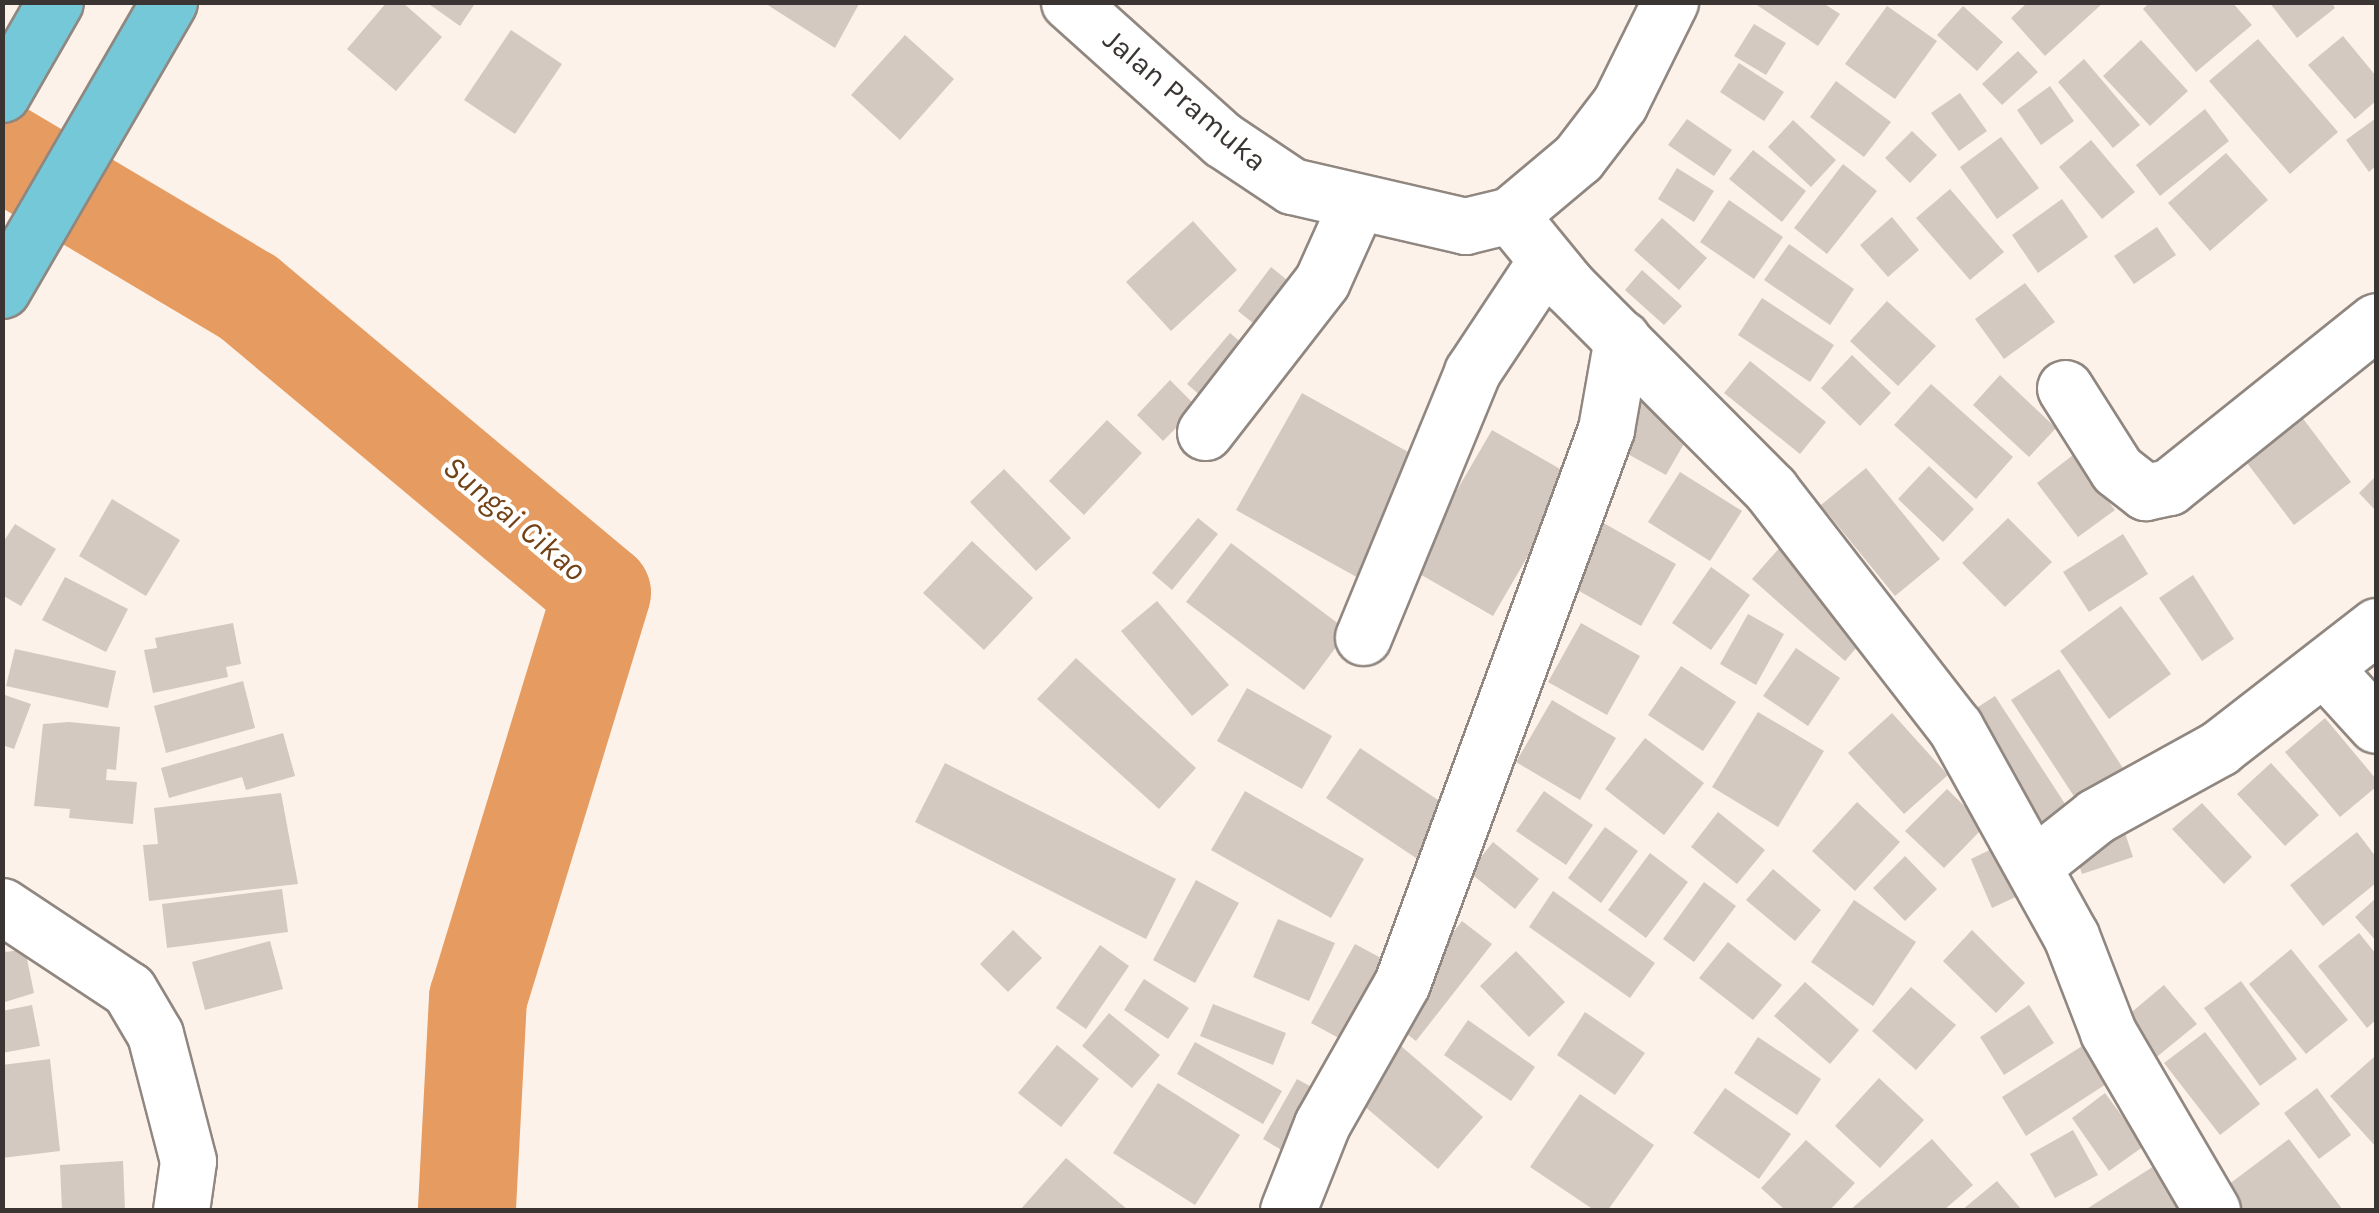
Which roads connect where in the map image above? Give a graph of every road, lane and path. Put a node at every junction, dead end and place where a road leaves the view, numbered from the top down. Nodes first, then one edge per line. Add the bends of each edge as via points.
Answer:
1 (55, 2) edge
2 (1069, 2) edge
3 (1670, 2) edge
4 (167, 7) edge
5 (2, 94) edge
6 (1357, 203) junction
7 (1510, 215) junction
8 (1546, 260) junction
9 (2, 290) edge
10 (2376, 321) edge
11 (1622, 338) junction
12 (2065, 388) dead end
13 (1205, 432) dead end
14 (2376, 626) edge
15 (1363, 637) dead end
16 (2326, 670) junction
17 (2376, 725) edge
18 (2033, 866) junction
19 (2, 906) edge
20 (181, 1210) edge
21 (1288, 1210) edge
22 (2212, 1210) edge

1 - 5 highway
2 - 6 street, Jalan Pramuka via 1224,140 1292,186
3 - 7 street, Jalan Pramuka via 1620,103 1578,158
4 - 9 highway
6 - 7 street, Jalan Pramuka via 1465,226
6 - 13 street via 1322,281
7 - 8 street
8 - 11 street
8 - 15 street via 1472,372
10 - 12 street via 2169,487 2145,492 2117,470
11 - 18 street via 1729,443 1794,520 1955,727
11 - 21 street via 1606,429 1402,983 1322,1124
14 - 16 street
16 - 17 street
16 - 18 street via 2220,748 2096,816
18 - 22 street via 2071,936 2108,1032
19 - 20 street via 129,990 155,1034 188,1161

